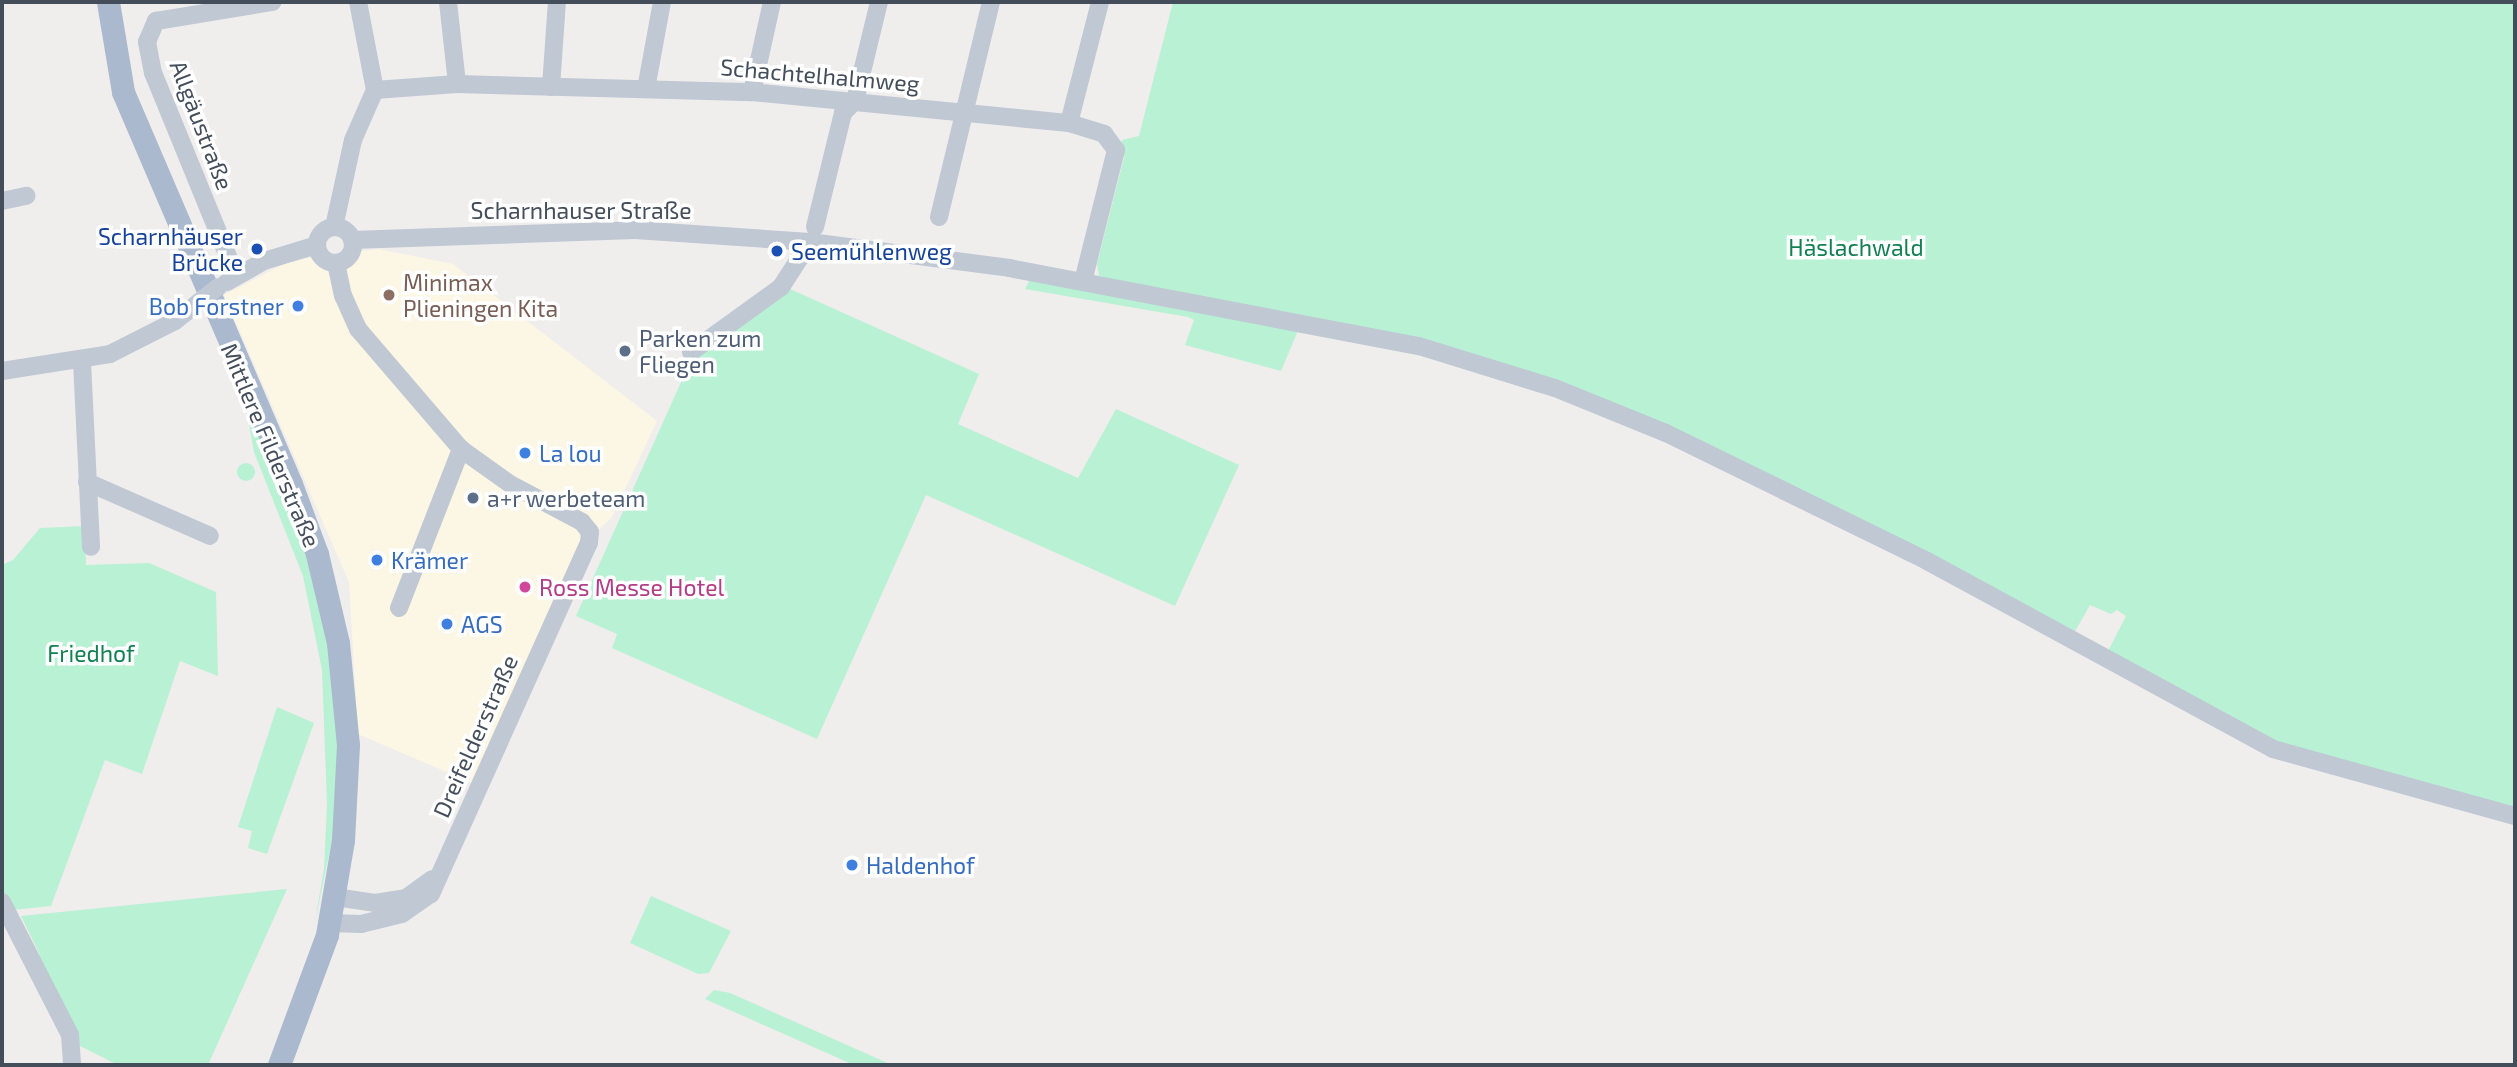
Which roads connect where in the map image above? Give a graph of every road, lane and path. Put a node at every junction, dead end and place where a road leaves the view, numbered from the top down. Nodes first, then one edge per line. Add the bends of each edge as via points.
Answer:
1 (108, 2) edge
2 (272, 2) edge
3 (358, 2) edge
4 (448, 2) edge
5 (557, 2) edge
6 (662, 2) edge
7 (772, 2) edge
8 (879, 2) edge
9 (991, 2) edge
10 (1100, 2) edge
11 (457, 84) junction
12 (551, 86) junction
13 (646, 89) junction
14 (375, 90) junction
15 (752, 92) junction
16 (855, 101) junction
17 (966, 113) junction
18 (1069, 123) junction
19 (26, 196) dead end
20 (2, 201) edge
21 (939, 217) dead end
22 (334, 227) junction
23 (813, 234) junction
24 (352, 240) junction
25 (317, 245) junction
26 (337, 263) junction
27 (236, 276) junction
28 (1083, 281) junction
29 (208, 295) junction
30 (691, 352) dead end
31 (82, 362) junction
32 (2, 371) edge
33 (461, 449) junction
34 (87, 482) junction
35 (210, 536) dead end
36 (90, 547) dead end
37 (399, 608) dead end
38 (2515, 816) edge
39 (443, 870) junction
40 (335, 897) junction
41 (2, 902) edge
42 (330, 923) junction
43 (72, 1065) edge
44 (279, 1065) edge

1 - 29 main road, Mittlere Filderstraße via 122,92
2 - 27 street, Allgäustraße via 156,21 148,42 153,73
3 - 14 street
4 - 11 street
5 - 12 street
6 - 13 street
7 - 15 street
8 - 16 street
9 - 17 street
10 - 18 street
11 - 12 street, Schachtelhalmweg
11 - 14 street, Schachtelhalmweg
12 - 13 street, Schachtelhalmweg
13 - 15 street, Schachtelhalmweg
14 - 22 street via 354,140
15 - 16 street, Schachtelhalmweg
16 - 17 street, Schachtelhalmweg
16 - 23 street via 843,113
17 - 18 street, Schachtelhalmweg
17 - 21 street
18 - 28 street, Schachtelhalmweg via 1104,134 1116,150
19 - 20 street
22 - 24 street
22 - 25 street via 326,230
23 - 24 street, Scharnhauser Straße via 635,230
23 - 28 street, Scharnhauser Straße
23 - 30 street via 781,287
24 - 26 street via 350,256
25 - 26 street via 319,254
25 - 27 street via 264,261
26 - 33 street, Dreifelderstraße via 343,296 358,329
27 - 29 street
28 - 38 street, Scharnhauser Straße via 1394,340 1583,398 1678,438 1927,561 2273,749
29 - 31 street via 135,344
29 - 40 main road, Mittlere Filderstraße via 291,484 329,598 345,694 348,745 346,812
31 - 32 street
31 - 34 street
33 - 37 street
33 - 39 street, Dreifelderstraße via 510,484 582,522 590,532
34 - 35 street
34 - 36 street
39 - 40 street, Dreifelderstraße via 406,898 375,904
39 - 42 street, Dreifelderstraße via 431,894 402,914 361,924
40 - 42 main road, Mittlere Filderstraße
41 - 43 street via 69,1035
42 - 44 main road, Mittlere Filderstraße

